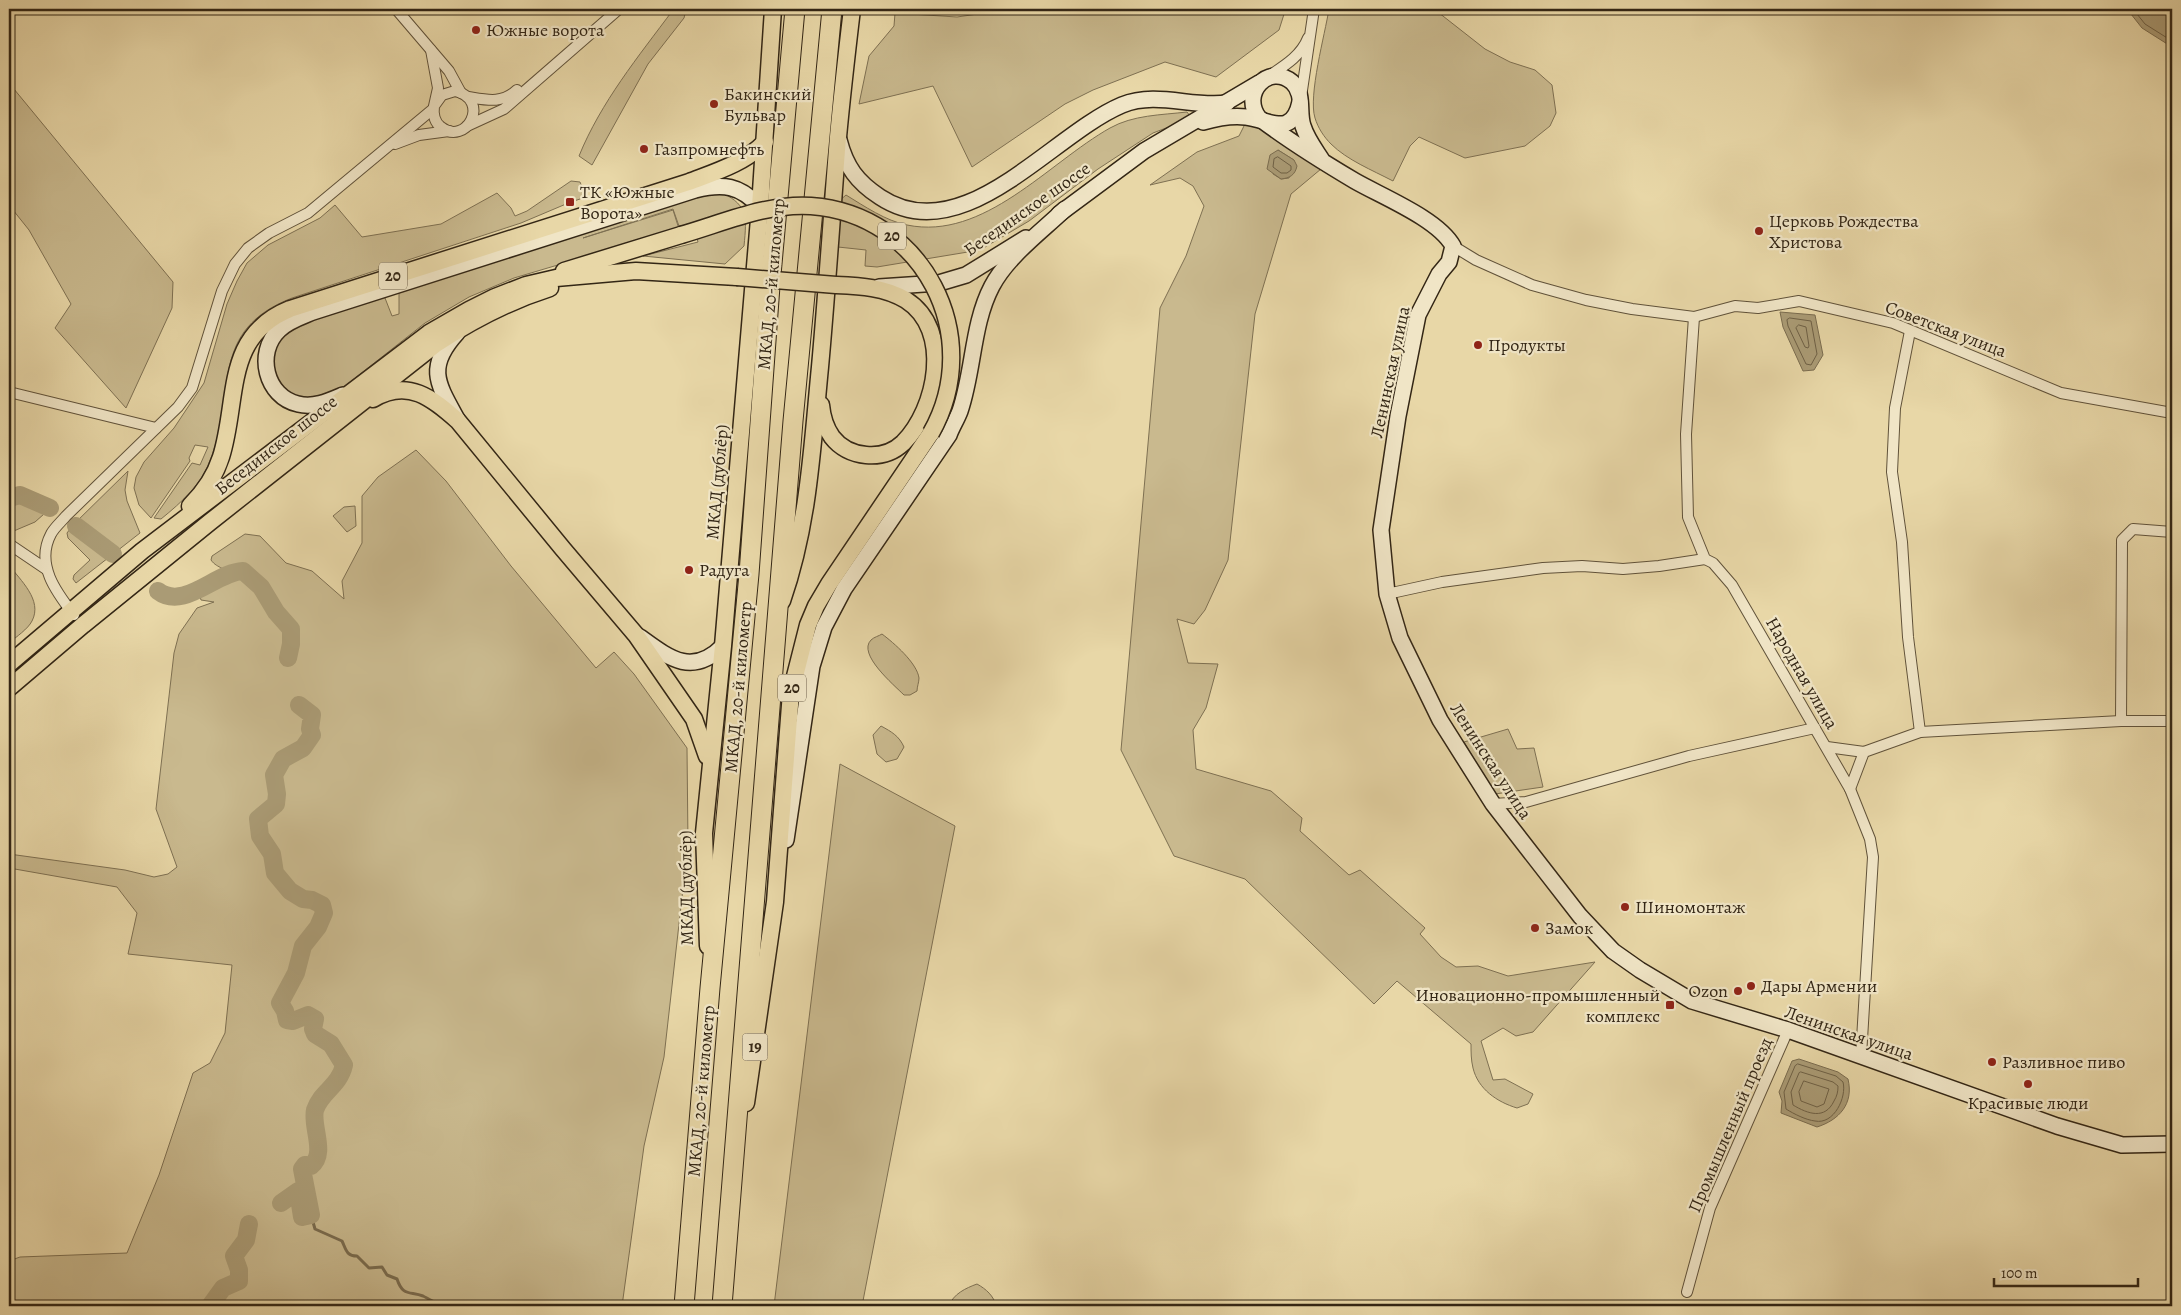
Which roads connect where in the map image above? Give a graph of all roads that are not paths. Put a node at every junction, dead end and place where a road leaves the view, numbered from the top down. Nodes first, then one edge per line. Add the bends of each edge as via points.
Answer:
1 (396, 9) edge
2 (610, 9) edge
3 (619, 9) edge
4 (773, 9) edge
5 (795, 9) edge
6 (832, 9) edge
7 (852, 9) edge
8 (1314, 10) edge
9 (1313, 28) junction
10 (431, 50) junction
11 (1264, 80) junction
12 (465, 95) junction
13 (1300, 100) junction
14 (1227, 103) junction
15 (434, 107) junction
16 (1264, 122) junction
17 (468, 126) junction
18 (449, 131) junction
19 (1174, 133) junction
20 (838, 135) junction
21 (765, 142) junction
22 (390, 146) junction
23 (1322, 160) junction
24 (760, 207) junction
25 (1065, 209) junction
26 (1453, 246) junction
27 (592, 275) junction
28 (526, 285) junction
29 (869, 287) junction
30 (1694, 317) junction
31 (463, 326) junction
32 (1910, 331) junction
33 (818, 385) junction
34 (358, 388) junction
35 (9, 392) edge
36 (352, 411) junction
37 (2172, 414) edge
38 (458, 420) junction
39 (156, 428) junction
40 (2172, 532) edge
41 (9, 544) edge
42 (149, 545) junction
43 (1705, 559) junction
44 (46, 569) junction
45 (1387, 594) junction
46 (71, 611) junction
47 (779, 612) junction
48 (82, 625) junction
49 (636, 635) junction
50 (723, 646) junction
51 (9, 664) edge
52 (9, 688) edge
53 (2121, 721) junction
54 (2172, 721) edge
55 (1815, 728) junction
56 (1920, 732) junction
57 (1827, 747) junction
58 (1864, 752) junction
59 (710, 764) junction
60 (1850, 788) junction
61 (1493, 804) junction
62 (775, 902) junction
63 (710, 988) junction
64 (1788, 1030) junction
65 (1862, 1056) junction
66 (2172, 1144) edge
67 (732, 1190) junction
68 (1687, 1292) dead end
69 (684, 1306) edge
70 (722, 1306) edge

1 - 10 street
2 - 12 street via 510,96 489,101
3 - 17 street via 504,110
4 - 21 main road, МКАД (дублёр)
5 - 63 highway, МКАД, 20-й километр via 749,574
6 - 47 highway, МКАД, 20-й километр via 793,421
7 - 20 main road
8 - 9 street
9 - 11 street via 1302,50
9 - 13 street
10 - 12 street
10 - 15 street via 438,88
11 - 13 street via 1276,76 1288,80 1297,88
11 - 14 street, Бесединское шоссе
11 - 16 street via 1255,88 1252,101 1255,113
12 - 15 street via 448,92 437,100
12 - 17 street via 474,108
13 - 16 street via 1297,113 1288,122 1276,125
13 - 23 street via 1304,130
14 - 19 street, Бесединское шоссе
14 - 20 street via 1141,99 1121,106 988,194 958,207 936,211 911,209 887,202 868,189 844,159
15 - 18 street via 435,120
15 - 22 street
16 - 19 street, Бесединское шоссе via 1246,117 1225,117
16 - 23 street
17 - 18 street
18 - 22 street via 419,135
19 - 25 street, Бесединское шоссе
20 - 33 main road
21 - 24 main road, МКАД (дублёр)
21 - 42 main road, 20 via 743,159 689,182 290,309 269,320 253,334 238,364 221,457 212,478 198,498
22 - 39 street via 308,214 248,248 235,264 222,291 192,388 178,408
23 - 26 street via 1440,229
24 - 34 street via 744,193 730,187 716,185 695,190 313,312 287,323 272,337 265,367 271,383 282,396 298,404 316,405
24 - 50 main road, МКАД (дублёр)
25 - 29 street, Бесединское шоссе via 966,276 926,285
25 - 62 street, 19 via 993,284 979,321 960,411 949,435 844,589 824,626 812,666
26 - 30 street via 1532,285 1586,300
26 - 45 street, Ленинская улица via 1449,262 1439,274 1418,315 1398,416 1381,530
27 - 28 main road, Бесединское шоссе
27 - 29 main road, Бесединское шоссе, bridge via 663,271
27 - 31 main road, Бесединское шоссе via 510,303
28 - 34 main road, Бесединское шоссе via 469,310 429,333
28 - 62 main road, 20, bridge via 759,211 784,206 810,206 830,208 874,224 911,253 934,287 948,323 952,368 949,387 930,434 829,584 808,625 791,692
29 - 33 main road via 906,300 928,323 935,349 934,363 928,399 921,417 913,431 893,450 877,456 849,451 838,444 825,425
30 - 32 street, Советская улица via 1735,306 1758,308 1799,301 1893,323
30 - 43 street, Народная улица via 1686,434 1688,518
31 - 36 main road, Бесединское шоссе
31 - 38 street via 439,357 438,372 440,388
32 - 37 street, Советская улица via 2060,393
32 - 56 street via 1895,408 1892,472
33 - 47 main road via 802,533
34 - 42 main road, Бесединское шоссе
35 - 39 street
36 - 38 main road via 395,390 412,390 440,405
36 - 48 main road, Бесединское шоссе
38 - 49 main road
39 - 44 street via 51,533 46,546
40 - 53 street via 2133,529 2122,540
41 - 44 street
42 - 46 main road, Бесединское шоссе
43 - 45 street via 1623,569 1542,568 1442,582
43 - 55 street, Народная улица via 1713,563 1732,585
44 - 46 street
45 - 61 street, Ленинская улица via 1400,638 1440,720
46 - 48 street
46 - 51 main road, Бесединское шоссе
47 - 67 highway, МКАД, 20-й километр
48 - 52 main road, Бесединское шоссе
49 - 50 street via 677,661 707,659
49 - 59 main road via 694,719
50 - 59 main road, МКАД (дублёр)
53 - 54 street
53 - 56 street
55 - 57 street, Народная улица
55 - 61 street via 1689,756 1526,802
56 - 58 street
57 - 58 street
57 - 60 street, Народная улица
58 - 60 street
59 - 63 main road, МКАД (дублёр) via 704,843
60 - 65 street, Народная улица via 1870,839 1873,857
61 - 64 street, Ленинская улица via 1580,916 1613,952 1692,1001
62 - 67 main road, 19
63 - 69 highway, МКАД, 20-й километр
64 - 65 street, Ленинская улица
64 - 68 street, Промышленный проезд via 1710,1208
65 - 66 street, Ленинская улица via 2057,1126 2122,1145
67 - 70 highway, МКАД, 20-й километр

